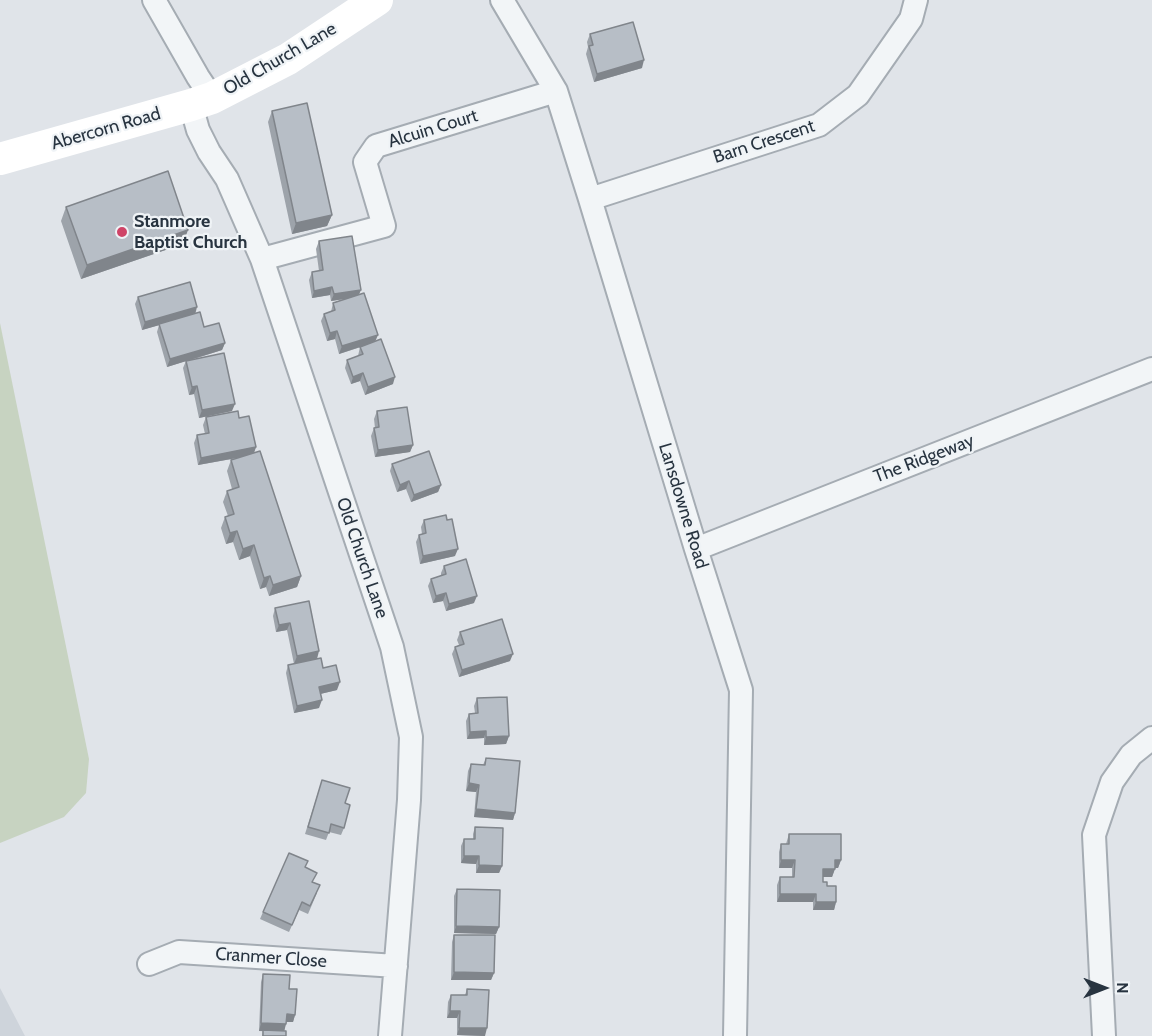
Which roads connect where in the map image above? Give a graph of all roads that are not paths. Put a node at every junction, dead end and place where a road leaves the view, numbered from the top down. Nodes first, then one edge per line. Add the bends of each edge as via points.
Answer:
1 (154, 0) edge
2 (377, 0) edge
3 (502, 0) edge
4 (916, 0) edge
5 (556, 91) junction
6 (202, 102) junction
7 (0, 159) edge
8 (590, 199) junction
9 (261, 259) junction
10 (1152, 369) edge
11 (696, 549) junction
12 (1152, 738) edge
13 (149, 964) dead end
14 (396, 966) junction
15 (390, 1036) edge
16 (735, 1036) edge
17 (1104, 1036) edge

1 - 6 street via 198,77
2 - 6 street, Old Church Lane via 288,58
3 - 5 street, Lansdowne Road
4 - 8 street, Barn Crescent via 911,19 858,96 819,125
5 - 8 street, Lansdowne Road
5 - 9 street, Alcuin Court via 376,146 365,162 384,226
6 - 7 street, Abercorn Road
6 - 9 street, Old Church Lane via 198,130 227,179
8 - 11 street, Lansdowne Road
9 - 14 street, Old Church Lane via 392,647 411,737
10 - 11 street, The Ridgeway
11 - 16 street, Lansdowne Road via 741,690
12 - 17 street via 1131,755 1112,782 1094,835
13 - 14 street, Cranmer Close via 179,952
14 - 15 street, Old Church Lane

